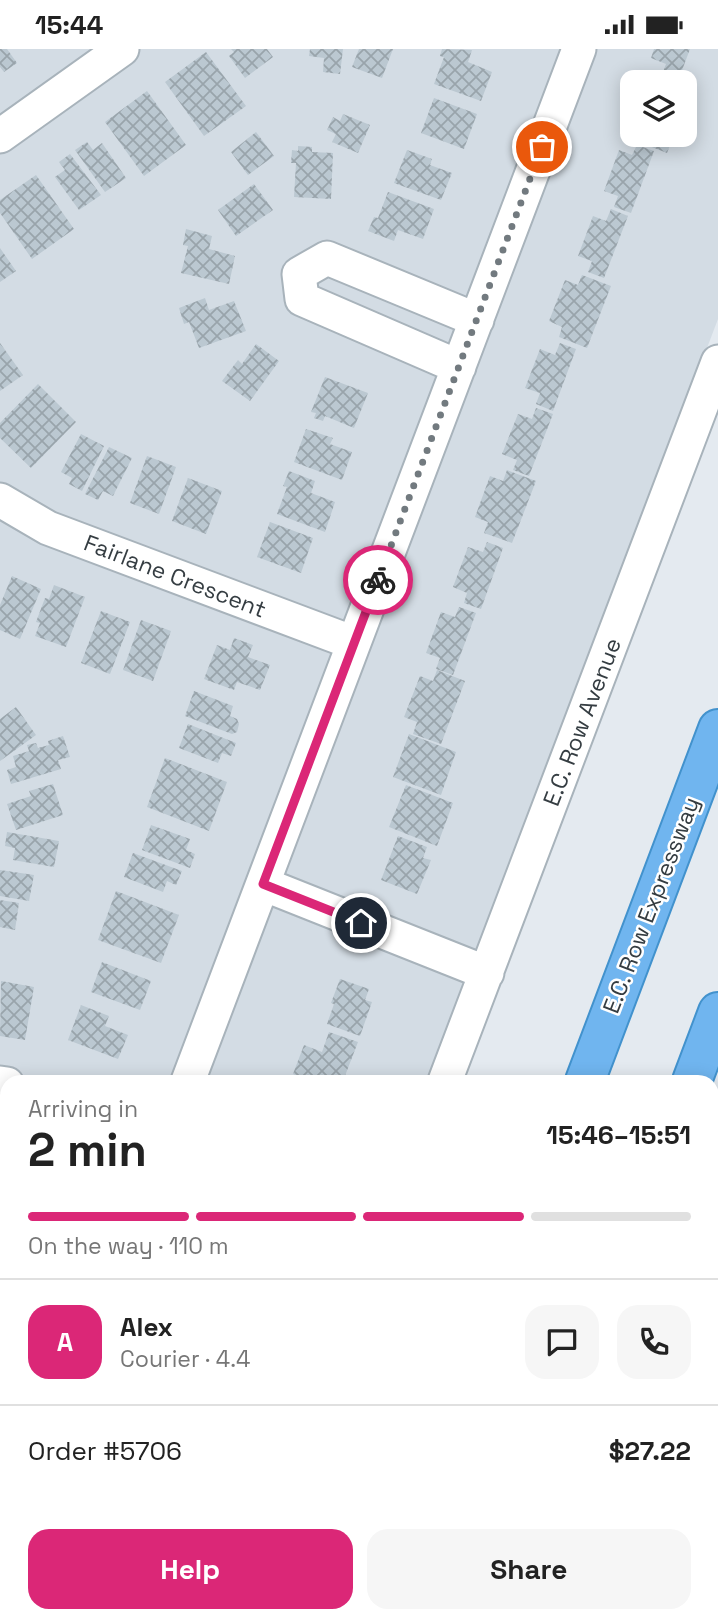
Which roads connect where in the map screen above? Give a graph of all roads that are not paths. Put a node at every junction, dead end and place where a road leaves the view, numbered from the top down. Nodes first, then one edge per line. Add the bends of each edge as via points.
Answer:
1 (122, 49) edge
2 (579, 49) edge
3 (0, 136) edge
4 (477, 320) junction
5 (718, 362) edge
6 (459, 367) junction
7 (0, 500) edge
8 (354, 643) junction
9 (718, 729) edge
10 (263, 884) junction
11 (487, 973) junction
12 (718, 1011) edge
13 (190, 1075) edge
14 (447, 1075) edge
15 (587, 1075) edge
16 (694, 1075) edge

1 - 3 street
2 - 4 street
4 - 6 street
4 - 6 street via 327,258 299,274 302,299
5 - 11 street, E.C. Row Avenue
6 - 8 street
7 - 8 street, Fairlane Crescent via 48,528
8 - 10 street
9 - 15 highway, E.C. Row Expressway
10 - 11 street
10 - 13 street
11 - 14 street, E.C. Row Avenue
12 - 16 highway

